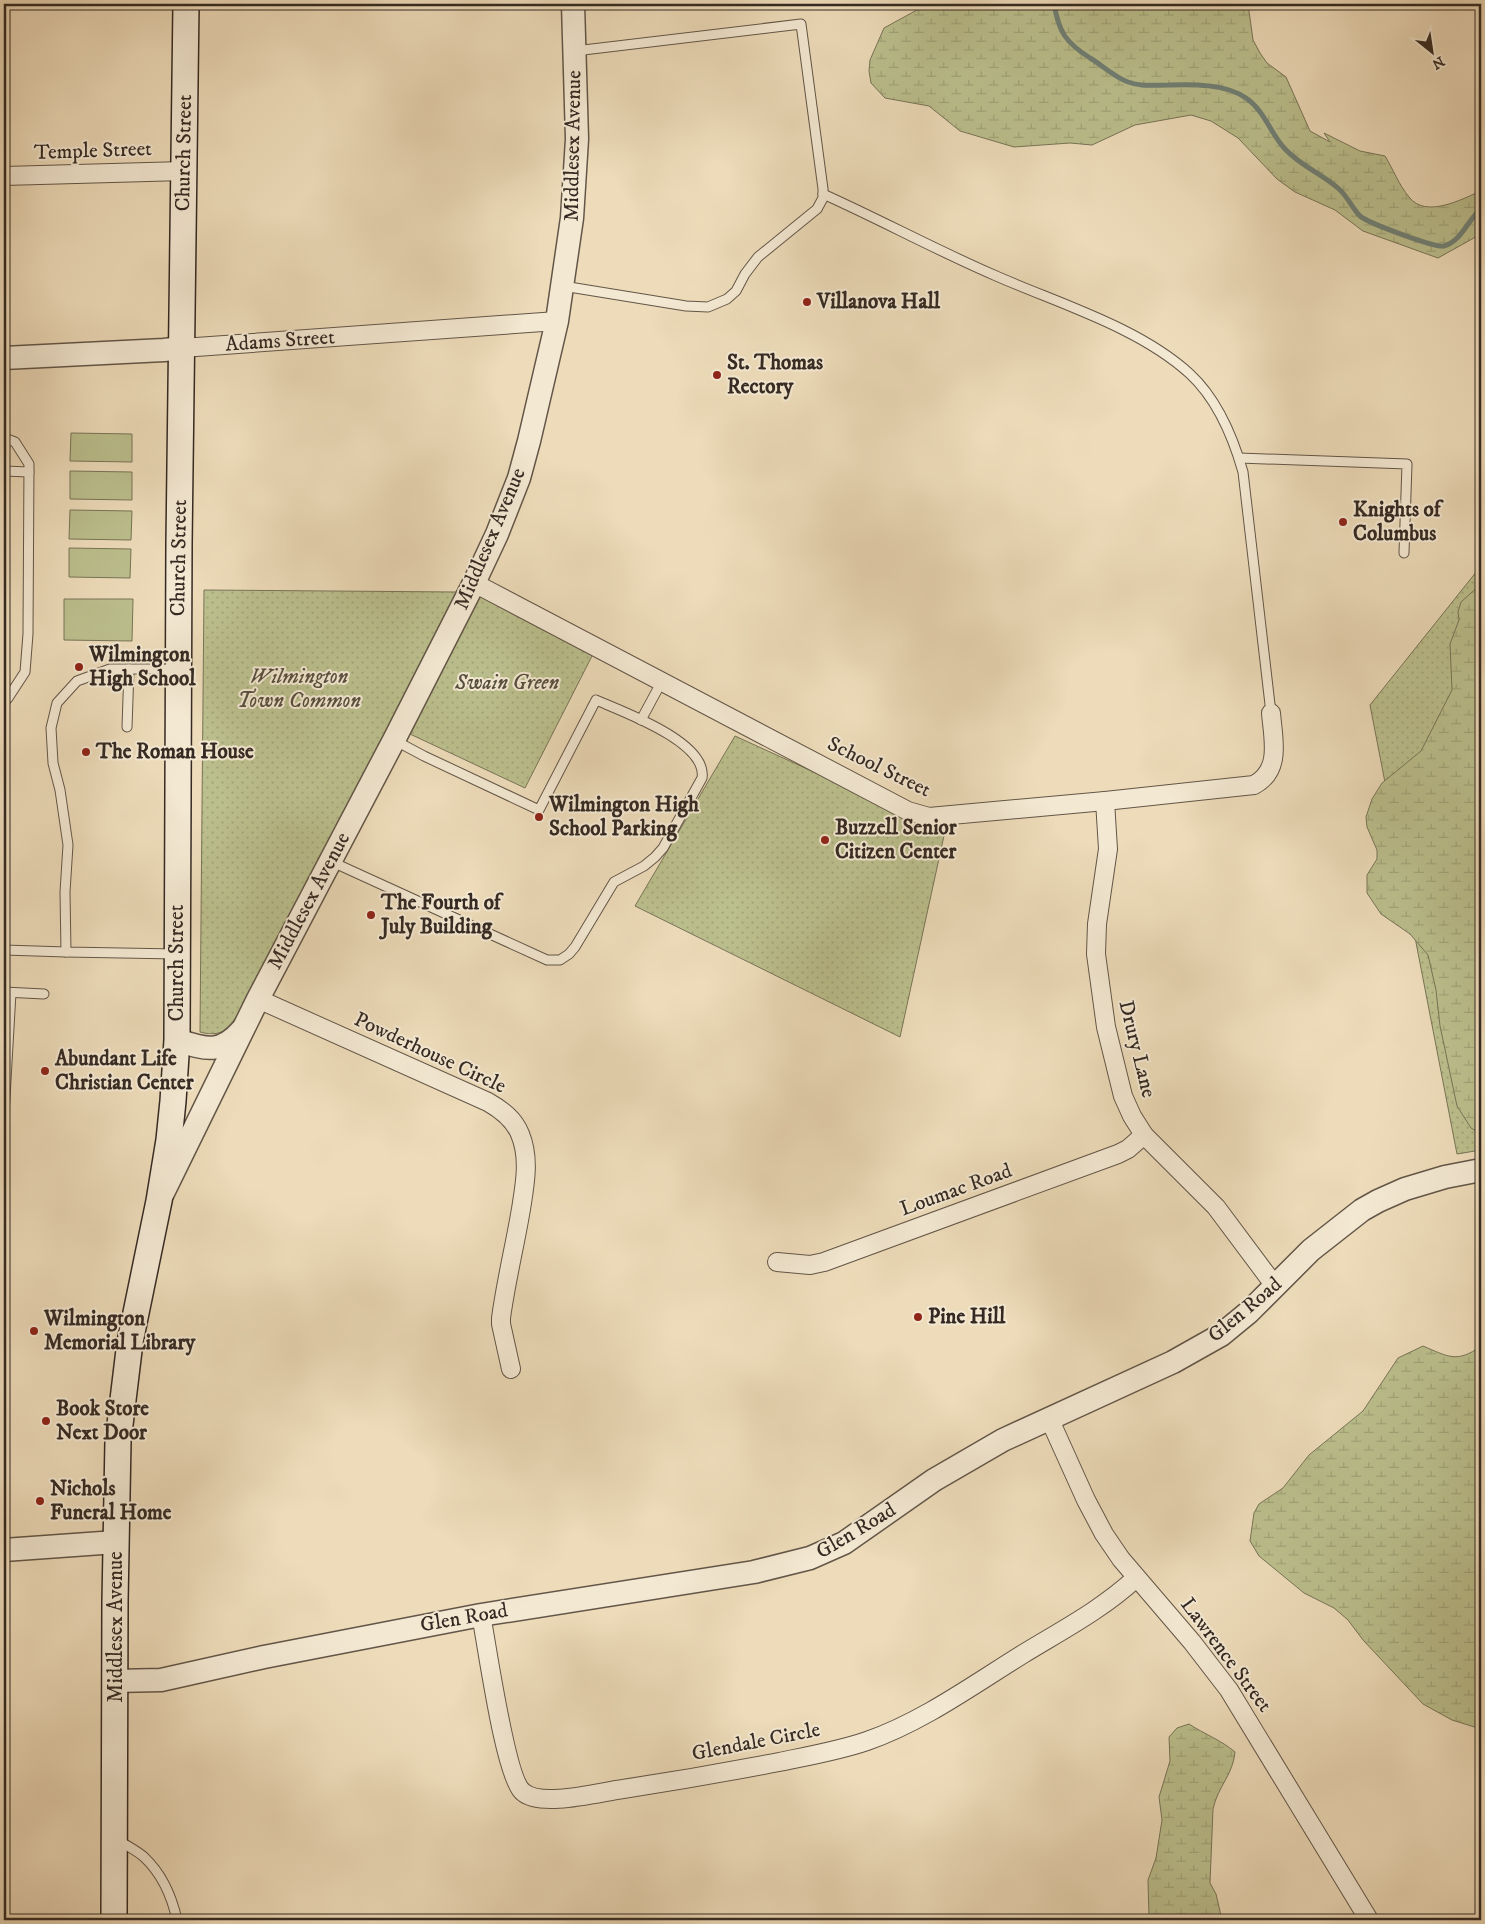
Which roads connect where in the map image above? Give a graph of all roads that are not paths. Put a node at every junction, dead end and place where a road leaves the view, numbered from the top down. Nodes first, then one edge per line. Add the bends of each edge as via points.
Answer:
1 (186, 4) edge
2 (573, 4) edge
3 (575, 51) junction
4 (184, 172) junction
5 (4, 176) edge
6 (823, 194) junction
7 (563, 286) junction
8 (557, 321) junction
9 (182, 348) junction
10 (4, 358) edge
11 (4, 438) edge
12 (1239, 458) junction
13 (4, 471) edge
14 (29, 472) junction
15 (1404, 553) dead end
16 (474, 583) junction
17 (128, 669) junction
18 (178, 669) junction
19 (662, 680) junction
20 (4, 702) edge
21 (1271, 713) joint
22 (641, 720) junction
23 (127, 727) dead end
24 (394, 740) junction
25 (1105, 801) junction
26 (330, 861) junction
27 (4, 950) edge
28 (66, 952) junction
29 (177, 954) junction
30 (7, 992) edge
31 (44, 994) dead end
32 (258, 999) junction
33 (244, 1028) junction
34 (177, 1040) junction
35 (4, 1115) edge
36 (1144, 1135) junction
37 (1481, 1170) edge
38 (159, 1201) junction
39 (777, 1262) dead end
40 (1275, 1286) junction
41 (510, 1369) dead end
42 (1049, 1418) junction
43 (116, 1542) junction
44 (4, 1550) edge
45 (1136, 1578) junction
46 (481, 1615) junction
47 (115, 1681) junction
48 (114, 1837) junction
49 (114, 1920) edge
50 (177, 1920) edge
51 (1369, 1920) edge

1 - 4 main road, Church Street
2 - 3 street, Middlesex Avenue
3 - 6 lane via 801,24
3 - 7 street, Middlesex Avenue via 576,166
4 - 5 street, Temple Street
4 - 9 main road, Church Street
6 - 7 lane via 817,210 758,257 731,295 714,306 699,308
6 - 12 lane via 993,274 1103,321 1160,351 1189,373 1208,394 1232,437
7 - 8 street, Middlesex Avenue
8 - 9 street, Adams Street
8 - 16 street, Middlesex Avenue via 519,478
9 - 10 street, Adams Street
9 - 18 main road, Church Street
11 - 14 lane via 15,442 29,464
12 - 15 lane via 1407,464
12 - 21 lane via 1246,487
13 - 14 lane
14 - 20 lane via 25,672
16 - 19 street, School Street
16 - 24 street, Middlesex Avenue
17 - 18 lane
17 - 23 lane
17 - 28 lane via 110,669 77,681 57,703 51,728 53,763 68,845
18 - 29 main road, Church Street
19 - 22 lane
19 - 25 street, School Street via 922,816
21 - 25 street, School Street via 1274,757 1269,772 1259,782 1249,786
22 - 24 lane via 596,700 539,810
22 - 26 lane via 679,741 698,763 702,778 663,848 644,866 614,882 575,947 564,958 547,960
24 - 26 street, Middlesex Avenue
25 - 36 street, Drury Lane via 1108,849 1096,929 1098,981 1123,1096
26 - 32 street, Middlesex Avenue
27 - 28 lane
28 - 29 lane
29 - 34 main road, Church Street
30 - 31 lane
30 - 35 lane
32 - 33 street, Middlesex Avenue
32 - 41 street, Powderhouse Circle via 488,1102 506,1114 516,1126 523,1142 526,1168 501,1321
33 - 34 street, Middlesex Avenue via 226,1044 214,1048
33 - 38 street, Middlesex Avenue
34 - 38 main road, Church Street via 173,1101
36 - 39 street, Loumac Road via 1118,1154 824,1262 810,1265
36 - 40 street, Drury Lane via 1216,1206
37 - 40 street, Glen Road via 1428,1182 1362,1210 1328,1236
38 - 43 main road, Middlesex Avenue via 126,1371 118,1441
40 - 42 street, Glen Road via 1249,1312 1198,1349
42 - 45 street, Lawrence Street via 1104,1534
42 - 46 street, Glen Road via 934,1480 850,1539 810,1558 754,1572
43 - 44 street
43 - 47 main road, Middlesex Avenue
45 - 46 street, Glendale Circle via 1100,1608 953,1697 866,1741 747,1768 546,1799 526,1795 514,1780
45 - 51 street, Lawrence Street via 1229,1690
46 - 47 street, Glen Road via 161,1680
47 - 48 main road, Middlesex Avenue
48 - 49 main road, Middlesex Avenue
48 - 50 lane via 144,1856 167,1889

